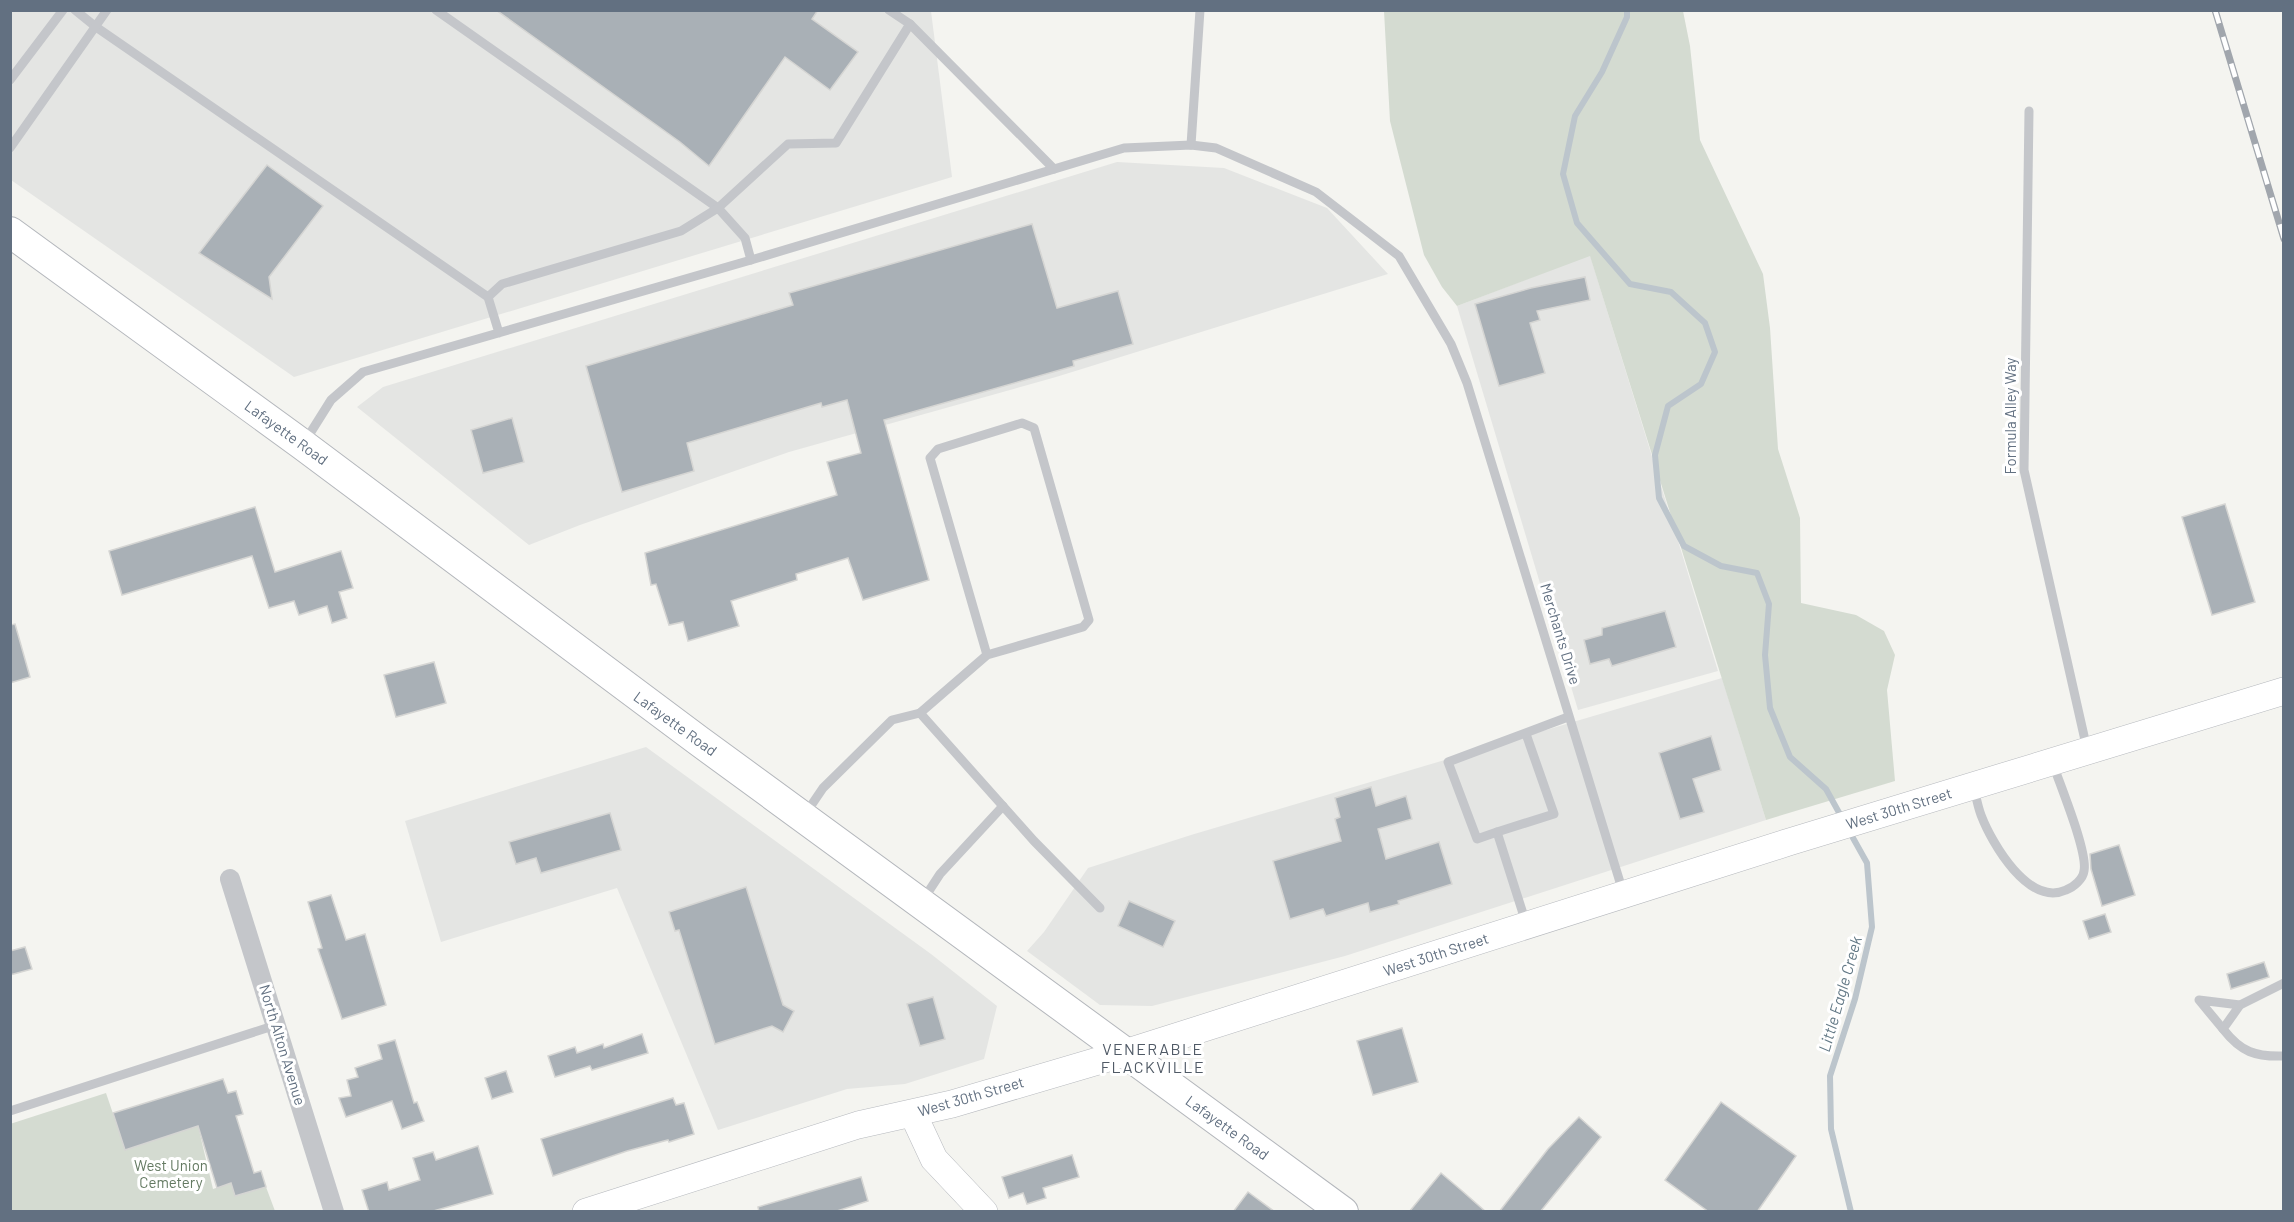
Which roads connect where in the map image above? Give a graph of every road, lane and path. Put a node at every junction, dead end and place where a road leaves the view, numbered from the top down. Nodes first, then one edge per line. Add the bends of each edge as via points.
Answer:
1 (63, 10) edge
2 (75, 10) edge
3 (107, 10) edge
4 (436, 10) edge
5 (889, 10) edge
6 (1200, 10) edge
7 (910, 24) junction
8 (96, 27) junction
9 (10, 80) edge
10 (2029, 111) dead end
11 (1191, 145) junction
12 (10, 148) edge
13 (1054, 169) junction
14 (718, 208) junction
15 (10, 232) edge
16 (751, 260) junction
17 (488, 297) junction
18 (499, 333) junction
19 (303, 445) junction
20 (987, 655) junction
21 (2283, 691) edge
22 (920, 713) junction
23 (1568, 717) junction
24 (1526, 734) junction
25 (2088, 751) junction
26 (2052, 762) junction
27 (1973, 786) junction
28 (1003, 806) junction
29 (803, 817) junction
30 (1497, 832) junction
31 (230, 879) dead end
32 (1624, 894) junction
33 (920, 903) junction
34 (1100, 908) dead end
35 (1527, 926) junction
36 (2283, 983) edge
37 (2240, 1005) junction
38 (276, 1025) junction
39 (2223, 1029) junction
40 (1125, 1053) junction
41 (2283, 1056) edge
42 (10, 1111) edge
43 (913, 1114) junction
44 (334, 1212) edge
45 (586, 1212) edge
46 (984, 1212) edge
47 (1343, 1212) edge

1 - 9 lane
2 - 8 lane
3 - 8 lane
4 - 14 lane
5 - 7 lane
6 - 11 lane
7 - 13 lane
7 - 14 lane via 836,143 788,144
8 - 12 lane
8 - 17 lane
10 - 25 lane, Formula Alley Way via 2024,470
11 - 13 lane, Merchants Drive via 1124,148
11 - 23 lane, Merchants Drive via 1216,148 1316,192 1399,256 1451,344 1467,383
13 - 16 lane, Merchants Drive
14 - 16 lane via 745,238
14 - 17 lane via 681,231 502,284
15 - 19 main road, Lafayette Road
16 - 18 lane, Merchants Drive
17 - 18 lane
18 - 19 lane, Merchants Drive via 363,372 331,400
19 - 29 main road, Lafayette Road
20 - 20 lane via 1083,627 1089,620 1034,428 1022,423 938,449 930,458
20 - 22 lane
21 - 25 main road, West 30th Street
22 - 28 lane
22 - 29 lane via 892,720 823,788
23 - 24 lane
23 - 32 lane, Merchants Drive
24 - 30 lane via 1554,814
24 - 30 lane via 1448,762 1478,839
25 - 26 main road, West 30th Street
26 - 27 main road, West 30th Street
26 - 27 lane via 2079,839 2085,870 2068,890 2056,894 2039,891 2022,879 1990,835
27 - 32 main road, West 30th Street
28 - 33 lane via 940,874
28 - 34 lane
29 - 33 main road, Lafayette Road
30 - 35 lane
31 - 38 street, North Alton Avenue
32 - 35 main road, West 30th Street
33 - 40 main road, Lafayette Road
35 - 40 main road, West 30th Street
36 - 37 lane
37 - 39 lane
37 - 39 lane via 2199,1000
38 - 42 lane
38 - 44 street, North Alton Avenue
39 - 41 lane via 2235,1043 2262,1057
40 - 43 main road, West 30th Street
40 - 47 main road, Lafayette Road
43 - 45 main road, West 30th Street via 858,1125
43 - 46 main road via 934,1159

